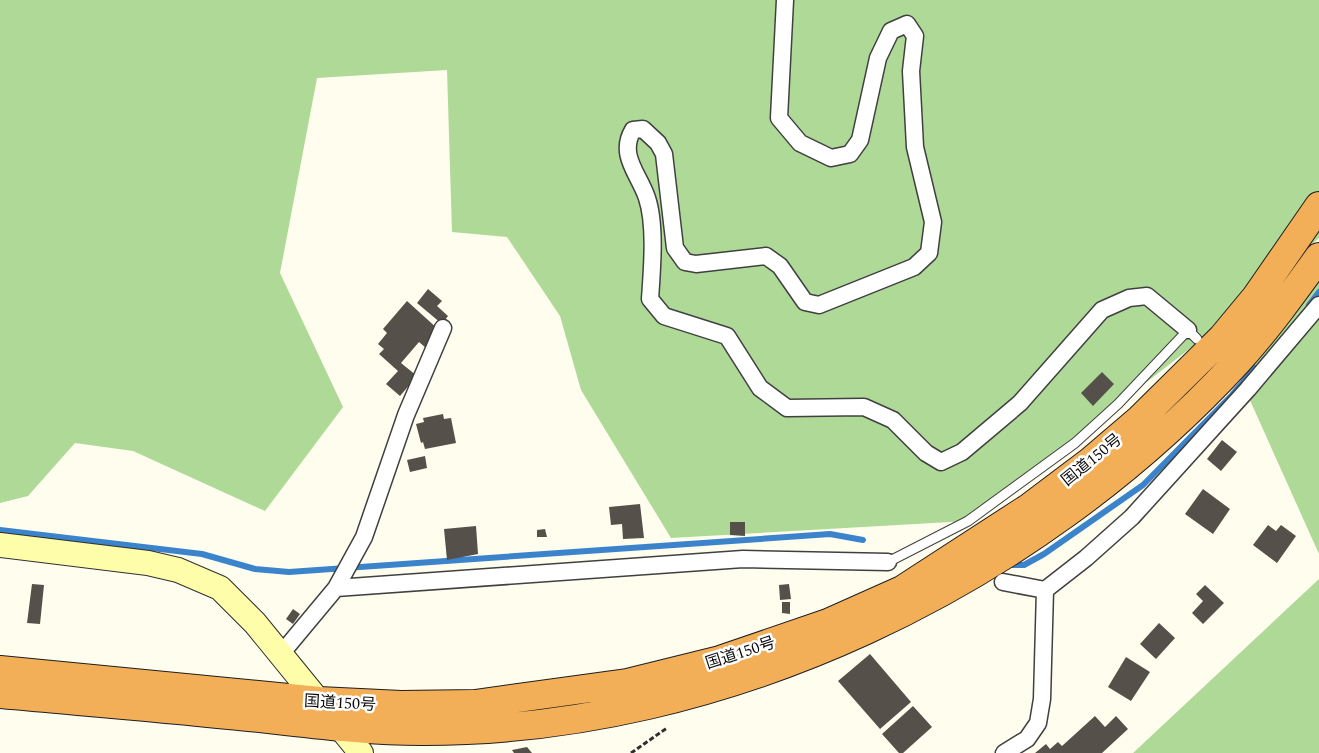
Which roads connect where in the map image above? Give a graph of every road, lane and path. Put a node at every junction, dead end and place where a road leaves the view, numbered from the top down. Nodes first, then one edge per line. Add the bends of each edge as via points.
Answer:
1 (786, 0) edge
2 (1319, 206) edge
3 (1319, 257) edge
4 (1319, 305) edge
5 (443, 328) dead end
6 (1193, 335) joint
7 (0, 545) edge
8 (888, 562) joint
9 (1002, 582) dead end
10 (336, 588) junction
11 (1045, 590) junction
12 (281, 654) junction
13 (0, 670) edge
14 (0, 694) edge
15 (319, 701) junction
16 (341, 727) junction
17 (667, 728) dead end
18 (361, 753) edge
19 (631, 753) edge
20 (1004, 753) edge

1 - 6 street via 780,118 800,143 830,158 850,154 860,140 878,58 891,30 906,24 916,36 911,71 914,147 933,222 929,253 914,267 819,305 805,302 780,266 766,256 696,264 685,262 675,248 664,154 643,129 633,130 627,140 629,160 647,199 653,252 650,298 664,316 726,336 760,388 786,408 864,407 893,420 926,454 941,462 962,452 1020,403 1102,310 1129,298 1147,296
2 - 15 highway, 国道150号 via 1262,290 1222,338 1139,420 1030,507 902,590 828,623 720,660 627,683 475,704
3 - 16 highway, 国道150号 via 1238,361 1147,448 1088,497 1025,542 959,582 854,635 747,678 694,694 574,720 506,728 420,731
4 - 11 street via 1248,390 1132,517
5 - 10 street via 406,415 364,537
6 - 8 lane via 1075,443 968,522
7 - 12 street via 148,563 200,578 220,588 240,606
8 - 10 street via 743,559
9 - 11 street
10 - 12 street
11 - 20 street via 1042,699 1038,723 1027,739
12 - 15 street
13 - 15 highway, 国道150号
14 - 16 highway, 国道150号
15 - 16 street
16 - 18 street
17 - 19 path

